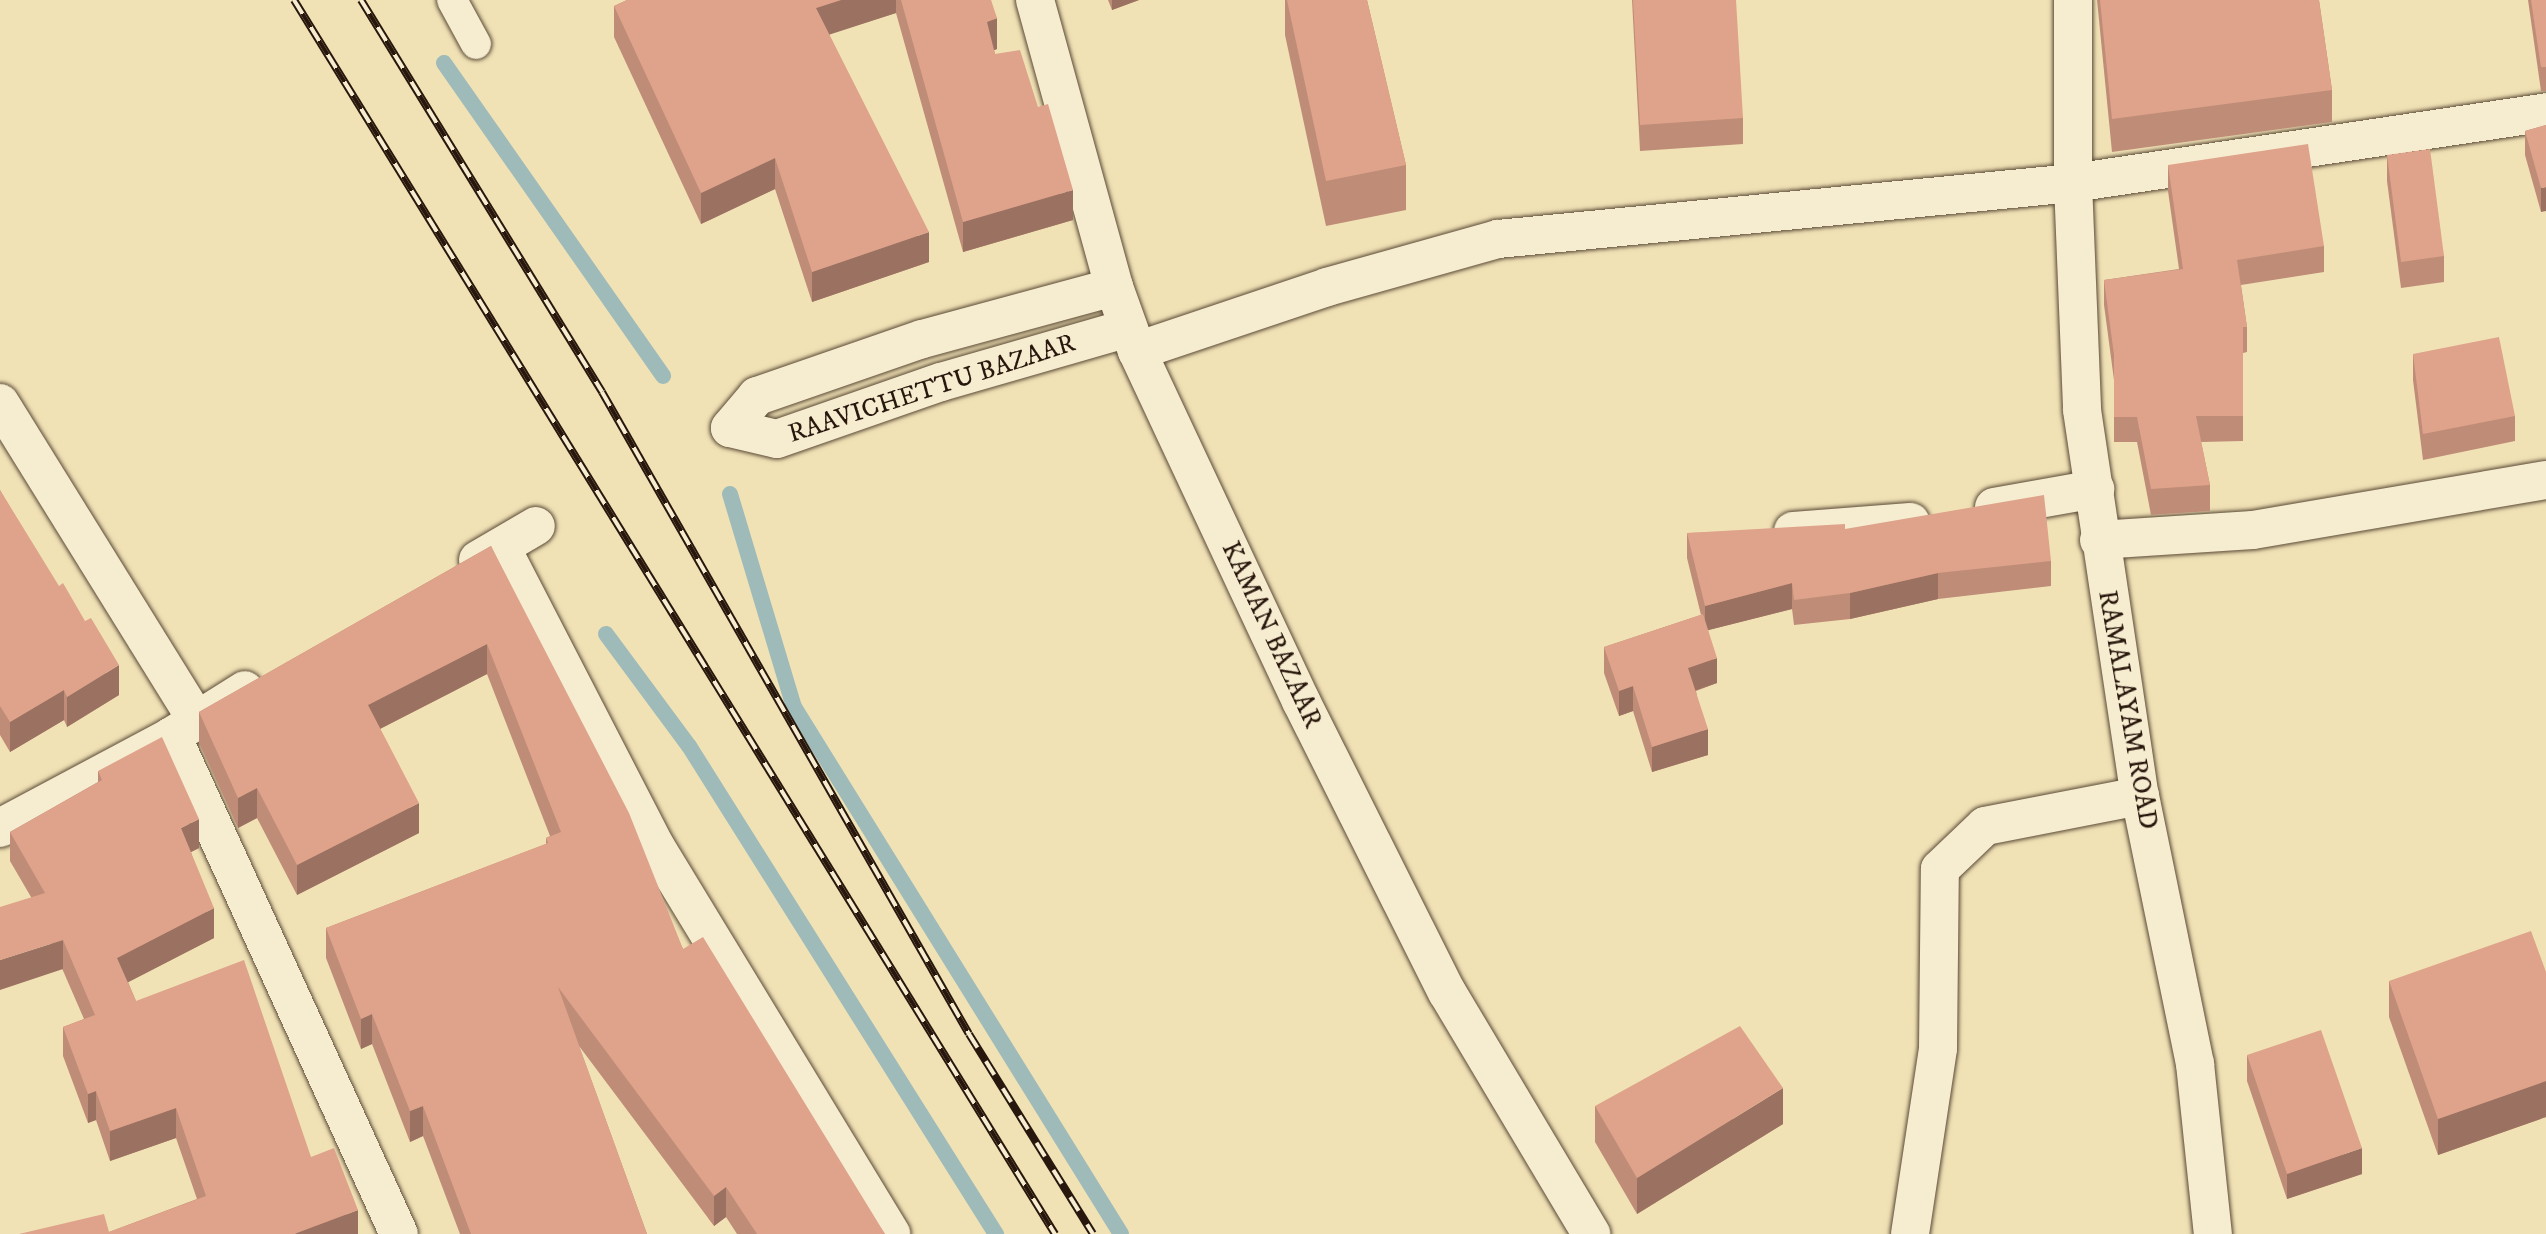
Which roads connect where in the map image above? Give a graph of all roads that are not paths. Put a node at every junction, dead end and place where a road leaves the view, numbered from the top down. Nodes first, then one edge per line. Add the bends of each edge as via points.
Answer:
1 (452, 0) edge
2 (1035, 0) edge
3 (2073, 0) edge
4 (476, 44) dead end
5 (2546, 112) edge
6 (2073, 183) junction
7 (1114, 287) junction
8 (1132, 340) junction
9 (0, 403) edge
10 (2546, 480) edge
11 (2095, 489) junction
12 (536, 526) dead end
13 (1755, 533) edge
14 (2099, 540) junction
15 (501, 547) junction
16 (446, 578) edge
17 (280, 671) edge
18 (183, 727) junction
19 (2140, 796) junction
20 (0, 828) edge
21 (399, 1234) edge
22 (891, 1234) edge
23 (1591, 1234) edge
24 (1910, 1234) edge
25 (2213, 1234) edge

1 - 4 lane
2 - 7 street, KAMAN BAZAAR
3 - 6 street, RAMALAYAM ROAD
5 - 6 street
6 - 8 street via 1498,239
6 - 11 street, RAMALAYAM ROAD via 2082,410
7 - 8 street, KAMAN BAZAAR
7 - 8 street, RAAVICHETTU BAZAAR via 922,338 757,396 730,428 777,439 942,382
8 - 23 street, KAMAN BAZAAR via 1301,701 1447,992
9 - 18 street
10 - 14 street via 2253,530
11 - 13 street via 1901,524
11 - 14 street, RAMALAYAM ROAD
12 - 15 street
14 - 19 street, RAMALAYAM ROAD
15 - 16 street
15 - 22 street via 656,847
17 - 18 street
18 - 20 street
18 - 21 street
19 - 24 street via 1984,826 1940,869 1938,1048
19 - 25 street, RAMALAYAM ROAD via 2195,1064

